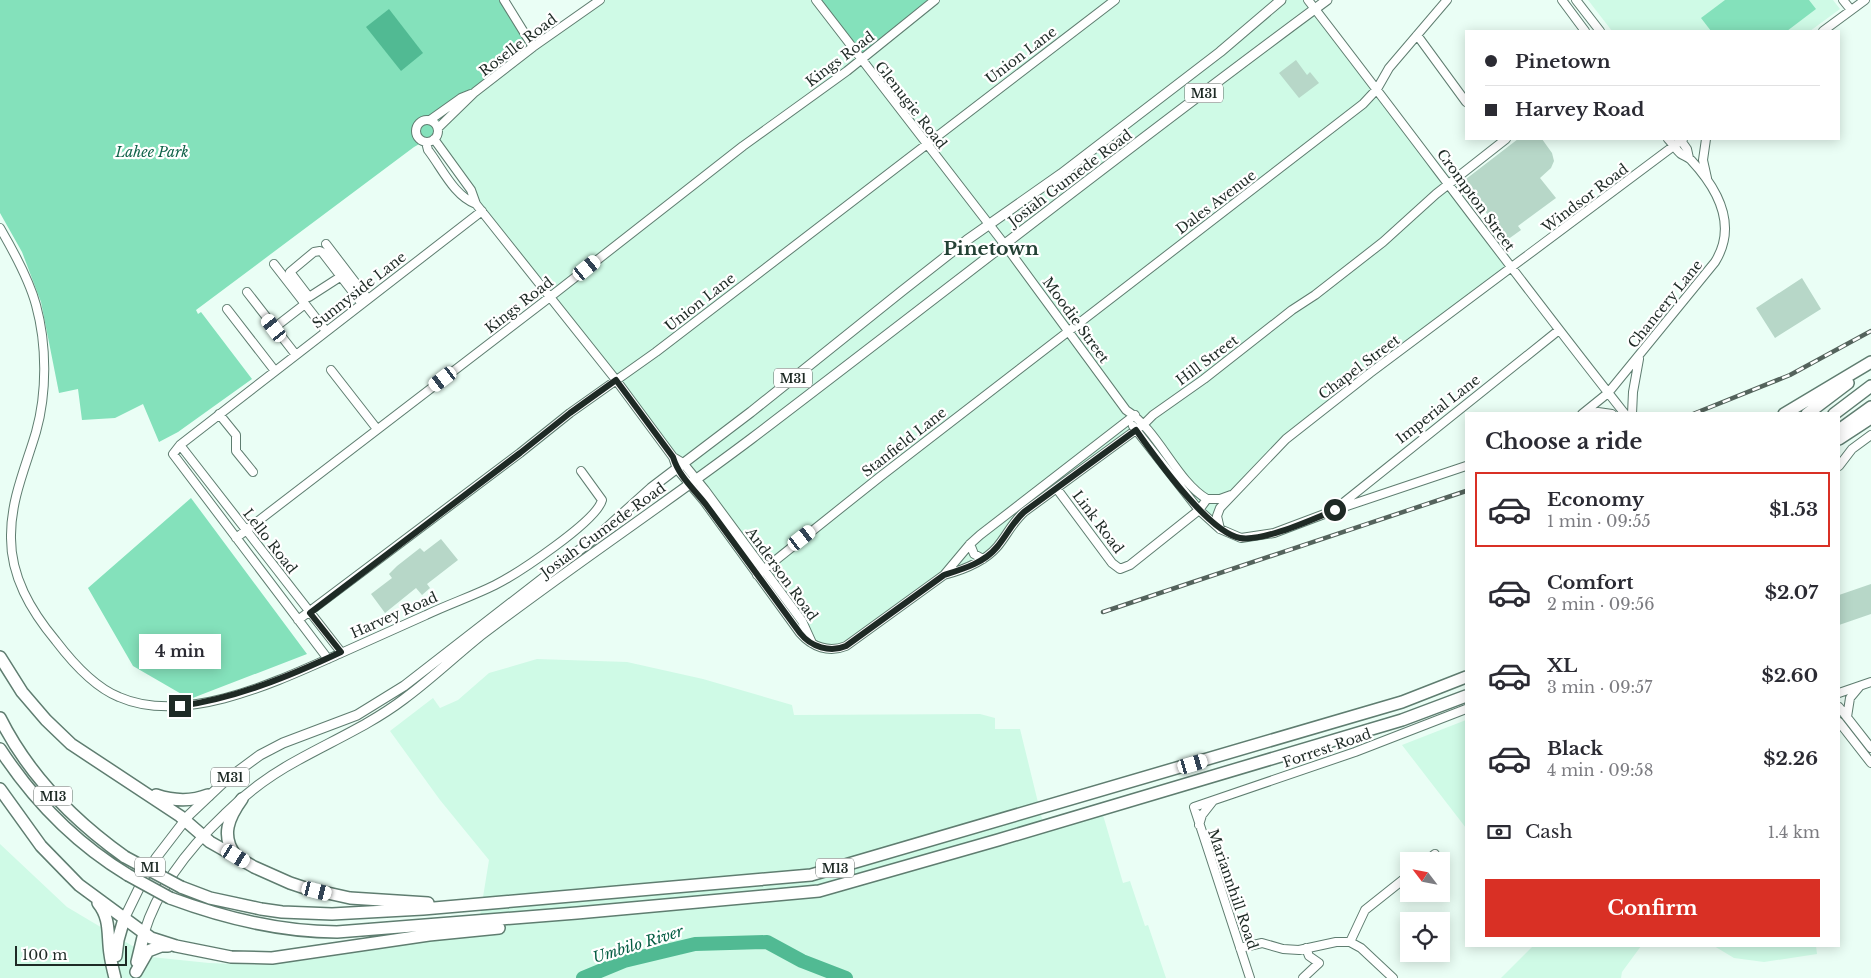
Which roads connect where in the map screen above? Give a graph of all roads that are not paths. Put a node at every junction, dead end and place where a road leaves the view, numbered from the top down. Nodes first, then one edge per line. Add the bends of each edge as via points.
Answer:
1 (504, 0) edge
2 (600, 0) edge
3 (816, 0) edge
4 (935, 0) edge
5 (1115, 0) edge
6 (1281, 0) edge
7 (1308, 0) edge
8 (1327, 0) edge
9 (1447, 0) edge
10 (1562, 0) edge
11 (1576, 0) edge
12 (1843, 0) edge
13 (1865, 0) edge
14 (1315, 9) junction
15 (1851, 10) junction
16 (1584, 30) edge
17 (1599, 30) edge
18 (1824, 30) edge
19 (1417, 36) junction
20 (533, 47) junction
21 (861, 60) junction
22 (1377, 89) junction
23 (475, 92) junction
24 (1465, 101) edge
25 (430, 120) junction
26 (438, 128) junction
27 (434, 139) junction
28 (1669, 140) edge
29 (1681, 140) edge
30 (1682, 140) edge
31 (1706, 140) edge
32 (426, 142) junction
33 (1495, 142) edge
34 (927, 145) junction
35 (1674, 146) junction
36 (1689, 158) junction
37 (1708, 182) junction
38 (1449, 183) junction
39 (476, 204) junction
40 (482, 211) junction
41 (988, 225) junction
42 (0, 228) edge
43 (326, 244) dead end
44 (1005, 245) junction
45 (274, 264) dead end
46 (1511, 269) junction
47 (340, 277) junction
48 (247, 292) dead end
49 (550, 297) junction
50 (365, 302) junction
51 (305, 304) junction
52 (227, 309) dead end
53 (274, 328) junction
54 (1559, 330) junction
55 (326, 331) junction
56 (1068, 331) junction
57 (1640, 354) junction
58 (296, 355) junction
59 (1871, 363) edge
60 (331, 370) dead end
61 (275, 371) junction
62 (616, 380) junction
63 (1871, 386) edge
64 (1608, 393) junction
65 (1871, 407) edge
66 (1585, 412) edge
67 (1623, 412) edge
68 (1632, 412) edge
69 (1787, 412) edge
70 (1810, 412) edge
71 (1837, 412) edge
72 (219, 414) junction
73 (1132, 418) junction
74 (1871, 418) edge
75 (1144, 424) junction
76 (1840, 429) edge
77 (376, 430) junction
78 (1136, 430) junction
79 (1871, 435) edge
80 (1840, 438) edge
81 (180, 445) junction
82 (173, 454) joint
83 (1840, 465) edge
84 (680, 466) junction
85 (1465, 466) edge
86 (582, 471) dead end
87 (253, 472) dead end
88 (693, 482) junction
89 (1058, 489) junction
90 (1231, 495) junction
91 (1207, 499) junction
92 (1199, 510) junction
93 (1335, 510) junction
94 (1220, 529) junction
95 (246, 530) junction
96 (236, 538) junction
97 (970, 544) junction
98 (983, 559) junction
99 (764, 570) junction
100 (757, 575) junction
101 (944, 575) junction
102 (310, 613) junction
103 (298, 620) junction
104 (812, 643) junction
105 (341, 652) junction
106 (0, 657) edge
107 (328, 659) junction
108 (1465, 677) edge
109 (1871, 682) edge
110 (1860, 686) junction
111 (1840, 693) edge
112 (1465, 696) edge
113 (1840, 708) edge
114 (1465, 709) edge
115 (1847, 717) junction
116 (0, 718) edge
117 (1840, 723) edge
118 (1871, 748) edge
119 (0, 750) edge
120 (1871, 763) edge
121 (136, 786) junction
122 (0, 789) edge
123 (208, 795) junction
124 (242, 799) junction
125 (1215, 800) junction
126 (1194, 807) joint
127 (185, 821) junction
128 (1199, 826) junction
129 (202, 837) junction
130 (236, 856) junction
131 (1400, 882) edge
132 (626, 892) junction
133 (92, 896) junction
134 (577, 913) junction
135 (124, 918) junction
136 (144, 933) junction
137 (1350, 942) junction
138 (176, 946) junction
139 (1240, 948) junction
140 (1306, 948) junction
141 (136, 975) edge
142 (116, 978) edge
143 (1250, 978) edge
144 (1303, 978) edge
145 (1393, 978) edge

1 - 20 street
2 - 20 street, Roselle Road
3 - 21 street, Glenugie Road
4 - 21 street, Kings Road
5 - 34 street, Union Lane
6 - 41 main road, Josiah Gumede Road / M31 via 1220,52 1061,174
7 - 14 street, Crompton Street
8 - 14 main road, Josiah Gumede Road / M31
9 - 19 street, Dales Avenue
10 - 16 street
11 - 17 street
12 - 15 street
13 - 15 street
14 - 22 street, Crompton Street
14 - 44 main road, Josiah Gumede Road / M31
15 - 18 street
19 - 22 street, Dales Avenue via 1389,68
19 - 24 street
20 - 23 street, Roselle Road
21 - 34 street, Glenugie Road
21 - 49 street, Kings Road via 743,146
22 - 38 street, Crompton Street
22 - 56 street, Dales Avenue via 1363,104
23 - 25 street, Roselle Road
23 - 26 street, Roselle Road
25 - 26 street
25 - 32 street via 422,121 416,130 419,139
26 - 27 street
27 - 32 street
27 - 39 street, Anderson Road via 471,190
28 - 35 street
29 - 35 street, Windsor Road
30 - 36 street
31 - 37 street via 1703,160
32 - 39 street, Anderson Road via 428,150 460,194
33 - 38 street, Hill Street
34 - 41 street, Glenugie Road
34 - 62 street, Union Lane
35 - 36 street
35 - 46 street, Windsor Road
36 - 37 street
37 - 57 street, Chancery Lane via 1726,222 1723,248
38 - 46 street, Crompton Street
38 - 75 street, Hill Street via 1383,242
39 - 40 street, Anderson Road
40 - 49 street, Anderson Road
40 - 50 street, Sunnyside Lane
41 - 44 street, Glenugie Road
41 - 84 main road, Josiah Gumede Road / M31
42 - 107 street, Harvey Road via 32,293 41,332 44,367 37,429 14,507 10,538 13,564 21,586 43,625 76,664 102,686 121,698 143,704 180,706 220,699
43 - 50 street
44 - 56 street, Moodie Street
44 - 88 main road, Josiah Gumede Road / M31
45 - 51 street
46 - 54 street, Crompton Street
46 - 90 street, Chapel Street via 1286,439
47 - 47 street via 319,250 290,272 309,297
47 - 50 street
48 - 53 street
49 - 62 street, Anderson Road
49 - 77 street, Kings Road
50 - 55 street, Sunnyside Lane
51 - 53 street
51 - 55 street
52 - 61 street
53 - 58 street
54 - 64 street, Crompton Street
54 - 93 street, Imperial Lane
55 - 58 street, Sunnyside Lane
56 - 73 street, Moodie Street
56 - 99 street, Stanfield Lane
57 - 64 street, Chancery Lane
57 - 68 street
58 - 61 street, Sunnyside Lane
59 - 69 highway
59 - 70 highway
60 - 77 street
61 - 72 street, Sunnyside Lane
62 - 84 street, Anderson Road
62 - 102 street, Union Lane
63 - 71 highway
64 - 66 street, Chancery Lane
64 - 67 street, Crompton Street
65 - 76 highway
72 - 81 street, Sunnyside Lane
72 - 87 street via 236,435 236,451
73 - 75 street
73 - 78 street, Moodie Street
73 - 97 street, Hill Street
74 - 80 highway
75 - 78 street, Hill Street
75 - 91 street via 1194,489
77 - 95 street, Kings Road
78 - 89 street, Hill Street
78 - 92 street, Moodie Street
79 - 83 street via 1852,449
81 - 82 street, Sunnyside Lane
81 - 95 street, Lello Road
82 - 96 street, Lello Road
84 - 88 street, Anderson Road
84 - 123 main road, Josiah Gumede Road / M31 via 554,571 404,686 357,715 260,755
85 - 93 street
86 - 105 street, Harvey Road via 600,494 602,503 563,540 496,584
88 - 99 street, Anderson Road
88 - 100 street, Anderson Road
88 - 124 main road, Josiah Gumede Road / M31 via 616,535 394,706 293,762
89 - 92 street, Link Road via 1112,563 1120,569 1130,565
89 - 98 street, Hill Street via 1014,522 996,548
90 - 91 street
90 - 94 street, Chapel Street via 1218,512
91 - 92 street
92 - 94 street, Moodie Street
93 - 94 street via 1274,533 1247,538
95 - 96 street, Kings Road
95 - 102 street, Lello Road
96 - 103 street, Lello Road
97 - 98 street via 974,554
97 - 101 street, Hill Street
98 - 101 street, Hill Street
99 - 100 street, Stanfield Lane
99 - 104 street, Anderson Road via 802,621
100 - 104 street, Anderson Road via 800,633
101 - 104 street, Hill Street via 846,646 834,650
102 - 103 street, Union Lane
102 - 105 street, Lello Road
103 - 107 street, Lello Road
105 - 107 street, Harvey Road
106 - 121 highway via 22,692 71,744
108 - 132 highway, M13 via 1402,702 822,872
109 - 110 street
110 - 111 street
110 - 115 street via 1850,698
112 - 134 highway, M13 via 1402,720 819,891
113 - 115 street
114 - 125 street, Forrest Road via 1355,752
115 - 118 street
116 - 132 highway, M13, bridge via 48,791 87,829 125,858 210,898 282,912 332,914
117 - 120 street
119 - 134 highway, M13, bridge via 18,778 66,830 94,853 170,898 233,919 305,932
121 - 123 highway via 167,799 190,800
121 - 127 highway
122 - 133 highway via 41,846
123 - 127 main road, Josiah Gumede Road / M31
124 - 129 main road, Josiah Gumede Road / M31
124 - 130 highway via 227,828 228,842
125 - 126 street, Forrest Road
125 - 128 street
126 - 128 street, Mariannhill Road
127 - 129 highway
127 - 135 main road, M1 via 152,864
128 - 139 street, Mariannhill Road
129 - 130 highway
129 - 136 main road, M1 via 168,883
130 - 132 highway via 290,883 350,898 429,903
131 - 137 street via 1365,910
133 - 135 highway
133 - 142 highway via 106,916
134 - 138 highway via 530,924 272,958 231,957
135 - 136 highway
135 - 142 highway, M1 via 116,953
136 - 138 highway
136 - 141 highway, M1
137 - 140 street
137 - 145 street
138 - 141 highway via 161,946 148,951 140,961
139 - 140 street via 1262,943 1292,950
139 - 143 street, Mariannhill Road
140 - 144 street via 1309,956 1319,963

